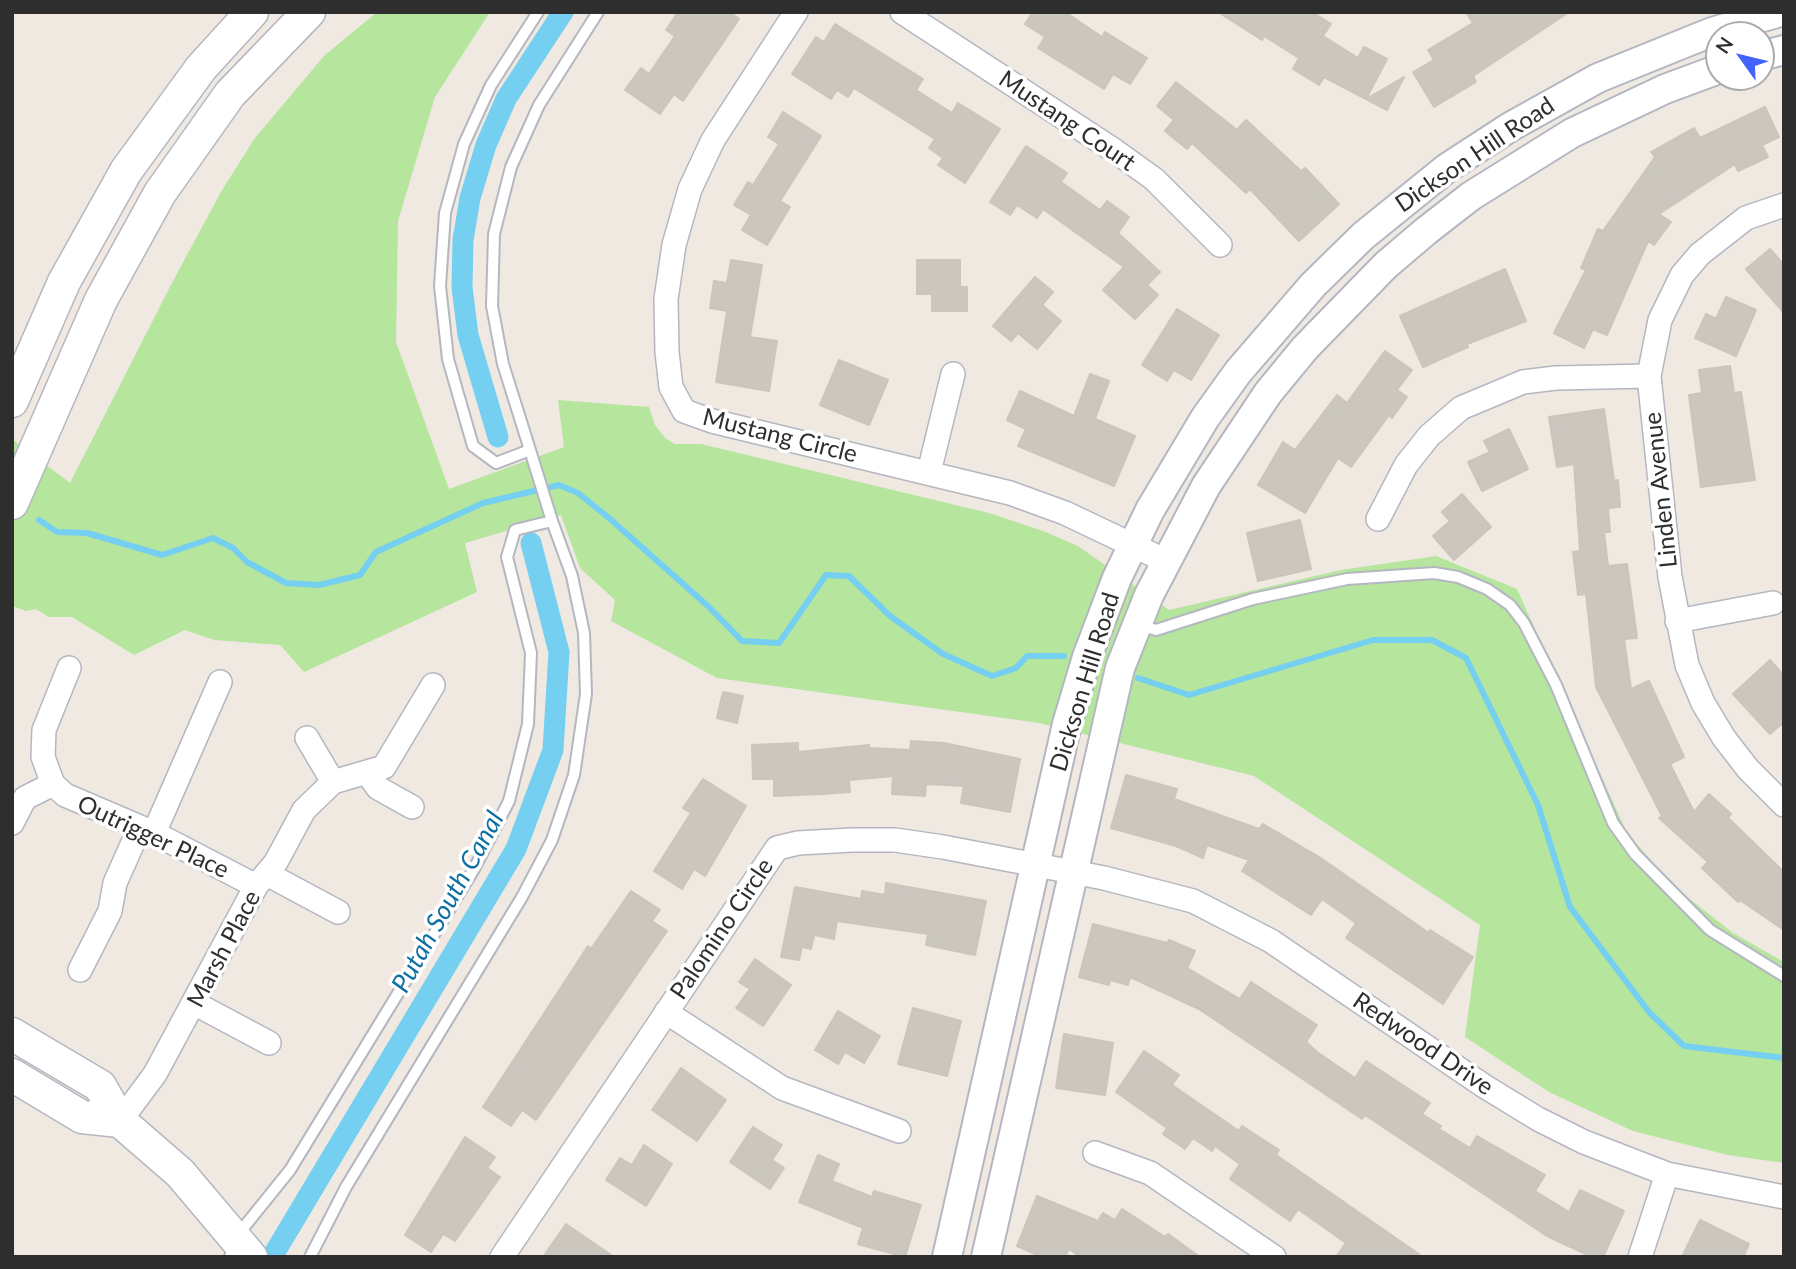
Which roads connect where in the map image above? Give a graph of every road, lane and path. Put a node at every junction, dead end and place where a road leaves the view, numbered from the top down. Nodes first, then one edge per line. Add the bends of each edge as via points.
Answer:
1 (252, 12) edge
2 (309, 12) edge
3 (538, 12) edge
4 (598, 12) edge
5 (796, 12) edge
6 (902, 12) edge
7 (1780, 12) edge
8 (1705, 74) edge
9 (1784, 205) edge
10 (1220, 245) dead end
11 (953, 374) dead end
12 (1649, 376) junction
13 (12, 401) edge
14 (530, 450) junction
15 (929, 472) junction
16 (12, 503) edge
17 (551, 517) junction
18 (1378, 519) dead end
19 (1133, 545) junction
20 (1166, 561) junction
21 (1773, 603) dead end
22 (1677, 621) junction
23 (1136, 625) junction
24 (68, 668) dead end
25 (220, 681) dead end
26 (433, 685) dead end
27 (307, 738) dead end
28 (367, 773) junction
29 (333, 782) junction
30 (53, 784) junction
31 (1784, 805) edge
32 (412, 807) dead end
33 (12, 823) edge
34 (147, 830) junction
35 (1035, 864) junction
36 (1072, 872) junction
37 (262, 880) junction
38 (338, 912) dead end
39 (80, 970) dead end
40 (1784, 976) edge
41 (194, 1003) junction
42 (666, 1012) junction
43 (12, 1034) edge
44 (269, 1043) dead end
45 (12, 1075) edge
46 (120, 1121) junction
47 (899, 1131) dead end
48 (1095, 1153) dead end
49 (1667, 1174) junction
50 (1784, 1196) edge
51 (239, 1250) edge
52 (310, 1257) edge
53 (502, 1257) edge
54 (947, 1257) edge
55 (986, 1257) edge
56 (1274, 1257) edge
57 (1640, 1257) edge

1 - 13 main road via 201,68 126,171 64,282
2 - 16 main road via 230,94 160,192 101,300
3 - 14 lane via 491,85 464,144 445,213 440,286 449,359 473,446 496,463
4 - 14 lane via 539,105 511,167 494,234 492,306 503,364
5 - 15 street, Mustang Circle via 713,140 690,189 674,244 666,299 671,387 684,411 712,421
6 - 10 street, Mustang Court via 1144,172
7 - 19 street, Dickson Hill Road via 1653,54 1587,84 1510,127 1401,202 1313,285 1238,372 1175,465
8 - 20 street, Dickson Hill Road via 1561,139 1471,196 1386,265 1331,319 1268,393 1206,486
9 - 12 street, Linden Avenue via 1746,218 1700,254 1682,275 1660,320
11 - 15 street
12 - 18 street via 1523,382 1461,408 1429,436 1406,465
12 - 22 street, Linden Avenue
14 - 17 lane
15 - 19 street, Mustang Circle via 1010,493
17 - 51 lane via 515,530 506,557 531,653 528,724 509,801 474,869
17 - 52 lane via 572,576 584,633 586,694 574,775 552,840 522,897 346,1187
19 - 20 street, Mustang Circle
19 - 35 street, Dickson Hill Road via 1087,657
20 - 23 street, Dickson Hill Road
21 - 22 street
22 - 31 street, Linden Avenue via 1687,665 1703,703 1748,769
23 - 36 street, Dickson Hill Road via 1105,724
23 - 40 lane via 1156,630 1253,599 1347,579 1434,573 1487,589 1510,605 1524,623 1556,685 1612,823 1635,854 1710,930
24 - 30 street via 44,730 43,757
25 - 34 street
26 - 28 street, Marsh Place via 392,758 384,767
27 - 29 street
28 - 29 street, Marsh Place
28 - 32 street via 378,788
29 - 37 street, Marsh Place via 304,810
30 - 33 street via 25,799
30 - 34 street, Outrigger Place via 65,795
34 - 37 street, Outrigger Place
34 - 39 street via 115,883 110,911
35 - 36 street, Palomino Circle
35 - 42 street, Palomino Circle via 895,841 798,843 777,848
35 - 54 street, Dickson Hill Road
36 - 49 street, Redwood Drive via 1149,888 1233,918 1526,1112 1584,1142
36 - 55 street, Dickson Hill Road
37 - 38 street, Outrigger Place
37 - 41 street, Marsh Place
41 - 44 street
41 - 46 street, Marsh Place via 155,1074
42 - 47 street via 782,1087
42 - 53 street, Palomino Circle
43 - 46 main road via 100,1086
45 - 46 main road via 82,1117
46 - 51 main road via 180,1173
48 - 56 street via 1150,1173
49 - 50 street, Redwood Drive
49 - 57 street

